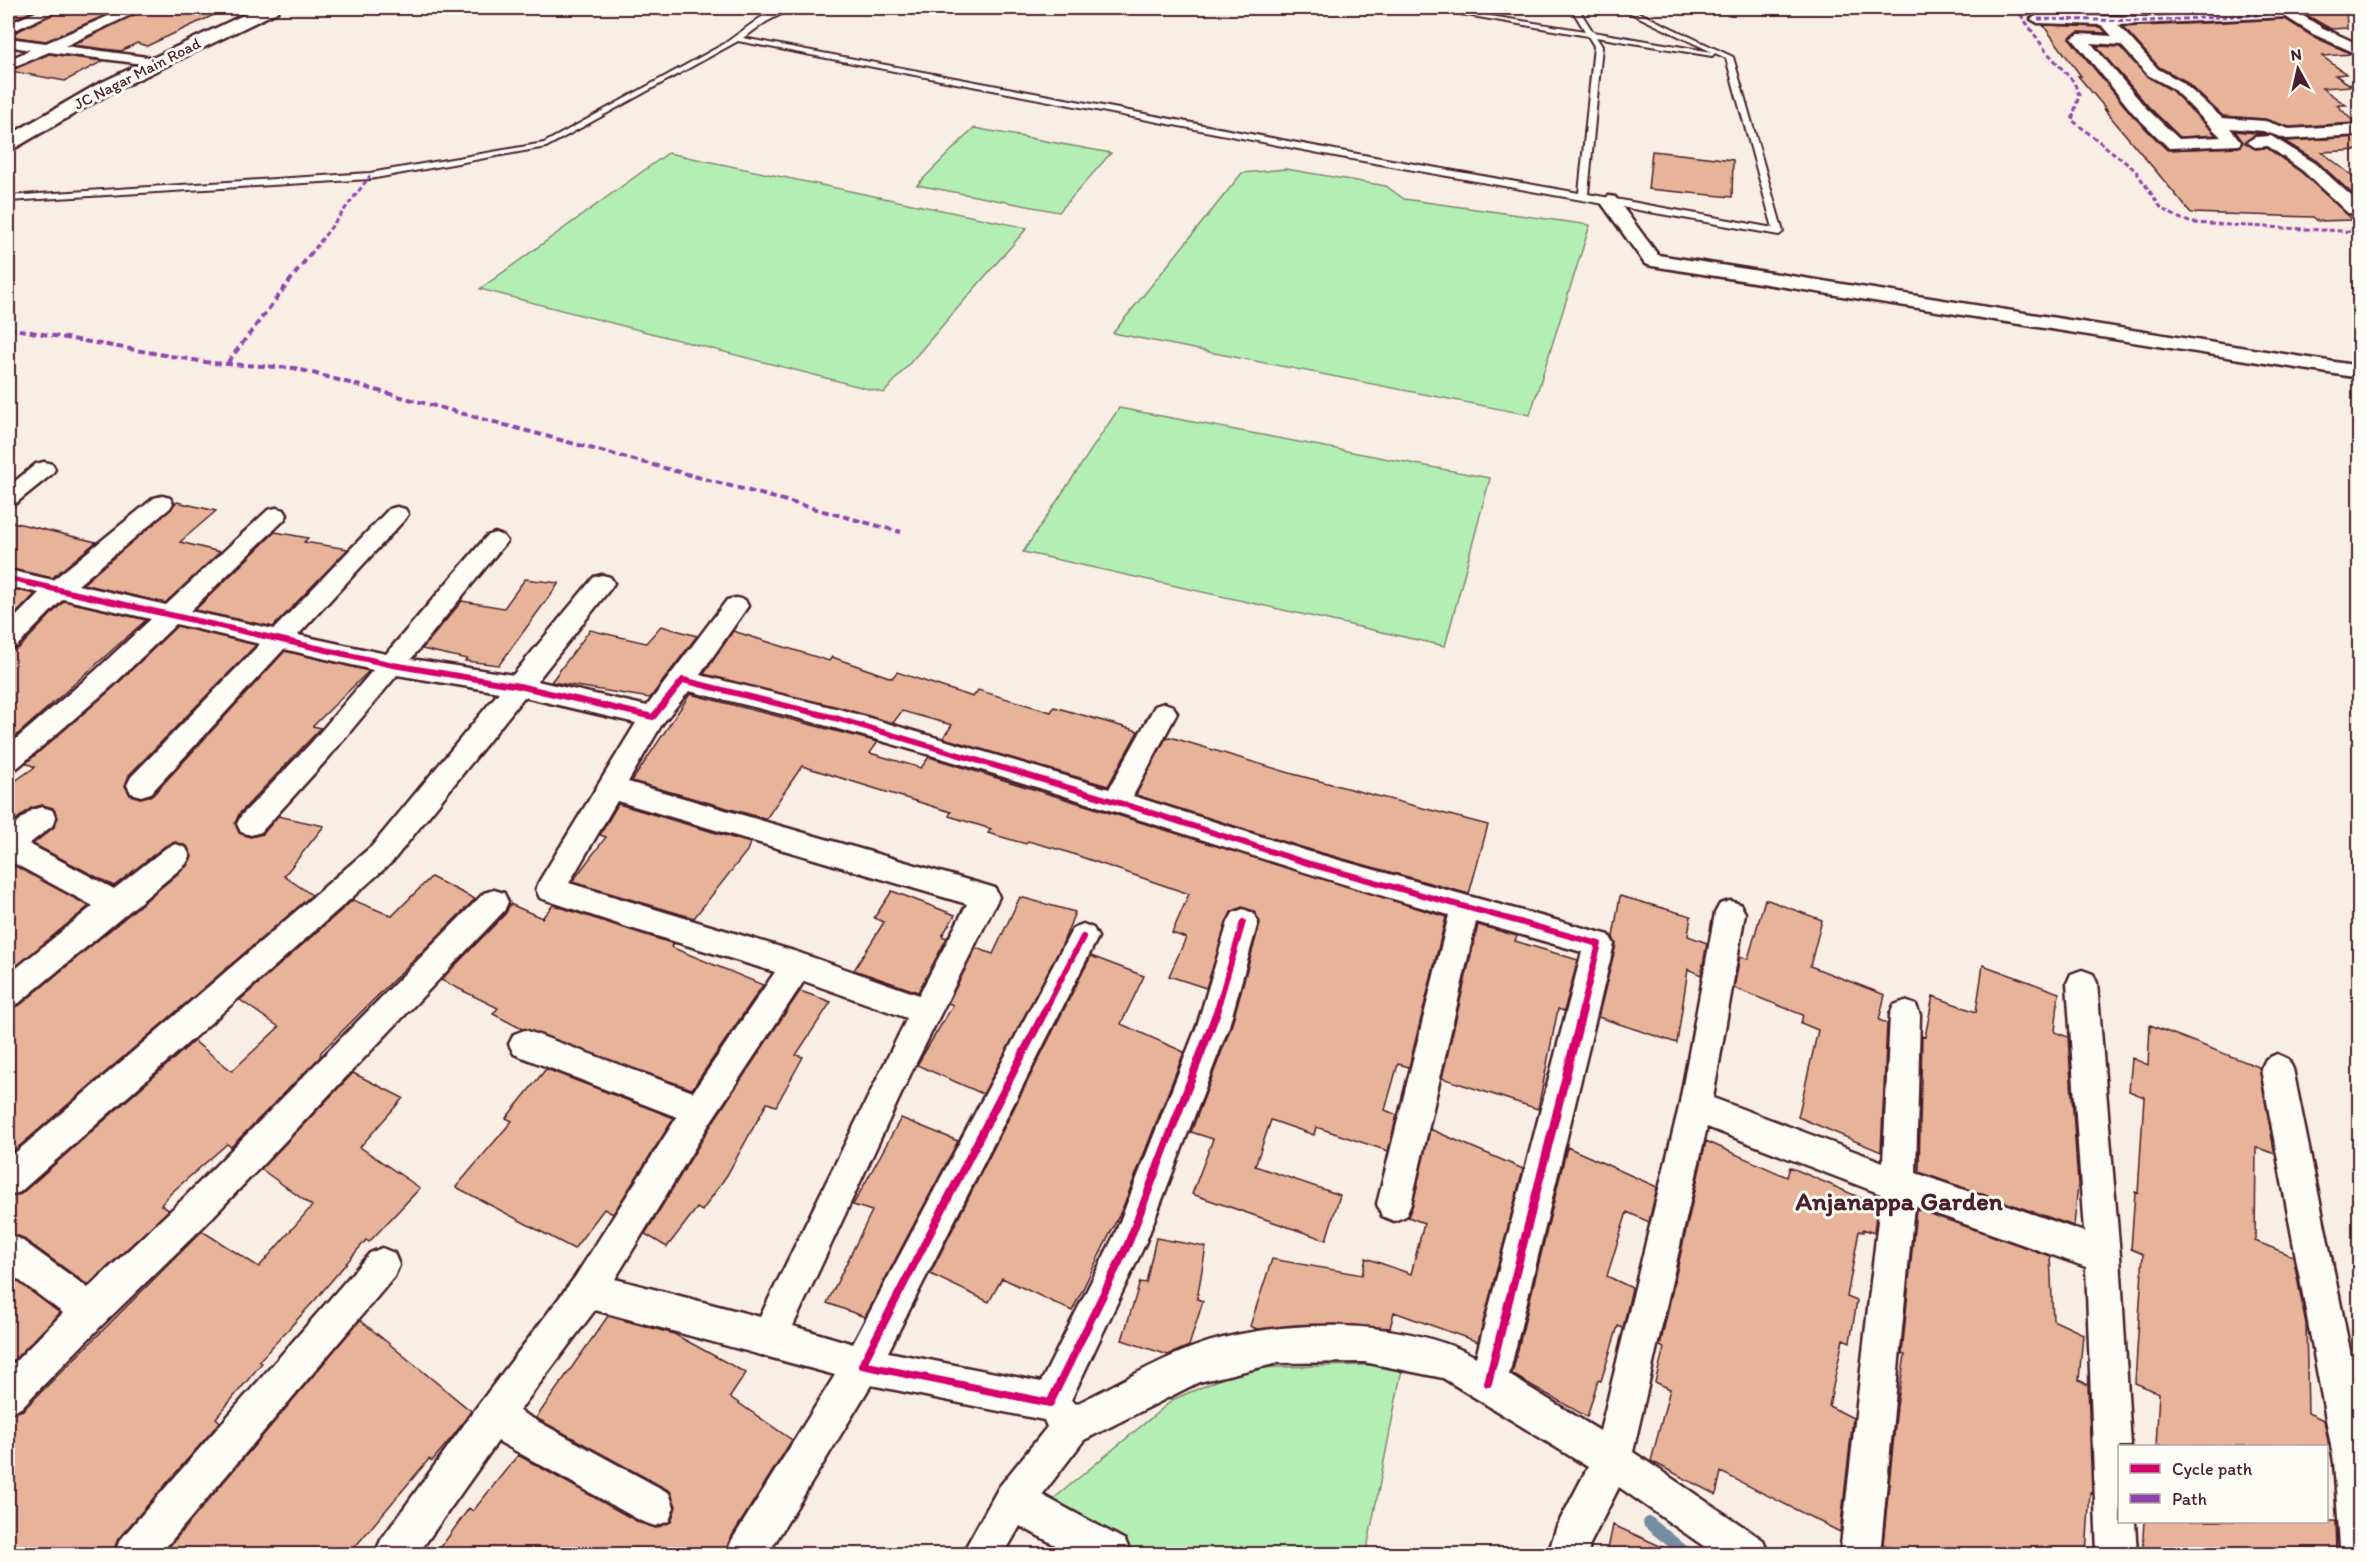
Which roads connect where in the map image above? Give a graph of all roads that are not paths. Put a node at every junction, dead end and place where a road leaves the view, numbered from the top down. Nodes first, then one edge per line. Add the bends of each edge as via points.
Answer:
1 (56, 8) edge
2 (138, 8) edge
3 (248, 8) edge
4 (270, 8) edge
5 (771, 8) edge
6 (789, 8) edge
7 (1430, 8) edge
8 (1575, 8) edge
9 (1624, 8) edge
10 (2173, 8) edge
11 (2284, 10) edge
12 (2185, 18) junction
13 (2038, 19) dead end
14 (762, 20) junction
15 (2108, 22) junction
16 (8, 29) edge
17 (1590, 33) junction
18 (737, 39) junction
19 (2126, 41) junction
20 (8, 42) edge
21 (43, 48) junction
22 (2360, 51) edge
23 (1729, 57) junction
24 (133, 60) junction
25 (154, 63) junction
26 (8, 65) edge
27 (2158, 75) junction
28 (2109, 76) junction
29 (49, 113) junction
30 (2217, 122) junction
31 (2360, 130) edge
32 (8, 132) edge
33 (2279, 137) junction
34 (2233, 142) junction
35 (8, 144) edge
36 (1583, 196) junction
37 (8, 199) edge
38 (1609, 201) junction
39 (2360, 209) edge
40 (2360, 372) edge
41 (44, 470) dead end
42 (8, 498) edge
43 (162, 503) dead end
44 (397, 514) dead end
45 (276, 515) dead end
46 (495, 541) dead end
47 (8, 578) edge
48 (602, 583) dead end
49 (59, 588) junction
50 (736, 606) dead end
51 (170, 614) junction
52 (280, 639) junction
53 (8, 640) edge
54 (393, 665) junction
55 (683, 680) junction
56 (519, 686) junction
57 (1164, 713) dead end
58 (653, 717) junction
59 (8, 762) edge
60 (141, 785) dead end
61 (610, 788) junction
62 (1116, 802) junction
63 (42, 818) dead end
64 (251, 824) dead end
65 (8, 846) edge
66 (176, 856) dead end
67 (494, 902) dead end
68 (116, 904) junction
69 (1465, 907) junction
70 (1730, 913) dead end
71 (1244, 922) dead end
72 (1083, 937) dead end
73 (797, 965) junction
74 (2082, 983) dead end
75 (8, 993) edge
76 (926, 1011) junction
77 (1905, 1014) dead end
78 (525, 1044) dead end
79 (2277, 1069) dead end
80 (1695, 1107) junction
81 (700, 1110) junction
82 (8, 1180) edge
83 (1899, 1184) junction
84 (1394, 1204) dead end
85 (8, 1251) edge
86 (2103, 1256) junction
87 (382, 1265) dead end
88 (588, 1290) junction
89 (90, 1311) junction
90 (769, 1337) junction
91 (862, 1365) junction
92 (1488, 1383) junction
93 (8, 1395) edge
94 (1060, 1415) junction
95 (492, 1417) junction
96 (1612, 1460) junction
97 (2356, 1463) edge
98 (1013, 1501) junction
99 (655, 1507) dead end
100 (2360, 1546) edge
101 (134, 1554) edge
102 (395, 1554) edge
103 (746, 1554) edge
104 (982, 1554) edge
105 (1111, 1554) edge
106 (1568, 1554) edge
107 (1749, 1554) edge
108 (1860, 1554) edge
109 (2117, 1554) edge

1 - 16 street
2 - 21 street
3 - 24 main road, JC Nagar Main Road
4 - 25 main road, JC Nagar Main Road
5 - 14 lane
6 - 14 lane
7 - 17 lane
8 - 17 lane
9 - 23 lane
10 - 12 street
11 - 12 street
11 - 22 street
12 - 15 street
13 - 15 street
14 - 18 lane
15 - 19 street
17 - 23 lane
17 - 36 lane via 1598,46
18 - 36 lane
18 - 37 lane via 546,145 370,176
19 - 27 street
19 - 28 street via 2079,38
20 - 21 street
21 - 24 street
21 - 26 street
23 - 38 lane via 1779,232
24 - 25 street
24 - 29 main road, JC Nagar Main Road
25 - 29 main road, JC Nagar Main Road
27 - 28 street
27 - 30 street via 2177,85
28 - 34 street via 2175,144
29 - 32 main road, JC Nagar Main Road
29 - 35 main road, JC Nagar Main Road
30 - 33 street via 2265,126
30 - 34 street
31 - 33 street
33 - 34 street
33 - 39 street via 2354,209
36 - 38 lane
38 - 40 street via 1653,260
41 - 42 street
43 - 49 street
44 - 52 street
45 - 51 street
46 - 54 street
47 - 49 street
48 - 56 street
49 - 51 street
49 - 53 street
50 - 55 street
51 - 52 street
51 - 59 street
52 - 54 street
52 - 60 street
54 - 56 street
54 - 64 street
55 - 58 street
55 - 62 street via 839,719
56 - 58 street
56 - 82 street via 382,854
57 - 62 street
58 - 61 street
61 - 73 street via 550,889
61 - 76 street via 985,897
62 - 69 street via 1310,864
63 - 65 street
65 - 68 street
66 - 68 street
67 - 89 street via 193,1213
68 - 75 street
69 - 84 street
69 - 92 street via 1599,944
70 - 80 street
71 - 94 street via 1213,1026
72 - 91 street
73 - 76 street
73 - 81 street
74 - 86 street
76 - 90 street
77 - 83 street
78 - 81 street
79 - 97 street
80 - 83 street
80 - 96 street
81 - 88 street
83 - 86 street
83 - 108 street
85 - 89 street
86 - 109 street
87 - 101 street
88 - 90 street
88 - 95 street
89 - 93 street
90 - 91 street
91 - 94 street
91 - 103 street
92 - 94 street via 1448,1361 1364,1344 1278,1345 1194,1365
92 - 96 street
94 - 98 street
95 - 99 street
95 - 102 street
96 - 106 street via 1571,1540
96 - 107 street
97 - 100 street
98 - 104 street
98 - 105 street

